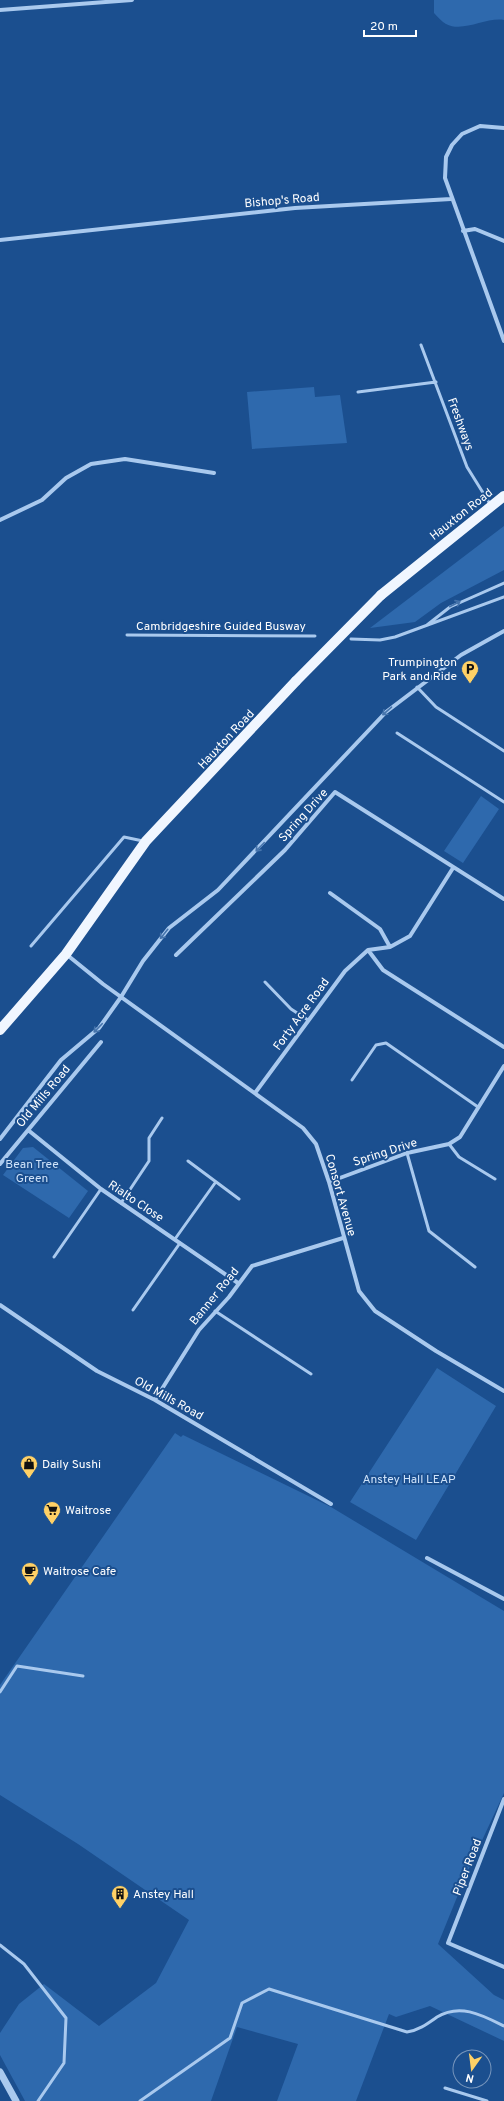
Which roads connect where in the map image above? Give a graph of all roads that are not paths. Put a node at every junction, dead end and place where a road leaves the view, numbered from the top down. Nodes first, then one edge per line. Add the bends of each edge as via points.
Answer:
1 (63, 0) edge
2 (132, 0) edge
3 (65, 6) junction
4 (0, 10) edge
5 (504, 128) edge
6 (452, 199) junction
7 (463, 231) junction
8 (0, 240) edge
9 (504, 241) edge
10 (504, 341) edge
11 (421, 345) dead end
12 (436, 382) junction
13 (358, 392) dead end
14 (214, 473) dead end
15 (504, 496) edge
16 (491, 506) junction
17 (0, 520) edge
18 (504, 583) edge
19 (504, 597) edge
20 (424, 627) junction
21 (504, 631) edge
22 (127, 635) dead end
23 (315, 636) dead end
24 (351, 639) dead end
25 (417, 687) junction
26 (397, 733) dead end
27 (504, 751) edge
28 (504, 802) edge
29 (146, 841) junction
30 (453, 868) junction
31 (330, 893) dead end
32 (504, 900) edge
33 (30, 946) dead end
34 (390, 947) junction
35 (368, 950) junction
36 (66, 954) junction
37 (176, 955) dead end
38 (265, 982) dead end
39 (121, 997) junction
40 (308, 1020) junction
41 (0, 1030) edge
42 (101, 1042) dead end
43 (504, 1047) edge
44 (504, 1066) edge
45 (352, 1080) dead end
46 (255, 1093) junction
47 (478, 1107) junction
48 (162, 1118) dead end
49 (28, 1130) junction
50 (0, 1139) edge
51 (449, 1144) junction
52 (406, 1153) junction
53 (188, 1161) dead end
54 (0, 1164) edge
55 (495, 1179) dead end
56 (329, 1182) junction
57 (215, 1183) junction
58 (101, 1189) junction
59 (239, 1200) dead end
60 (120, 1203) junction
61 (343, 1238) junction
62 (175, 1239) junction
63 (180, 1243) junction
64 (54, 1257) dead end
65 (476, 1267) dead end
66 (238, 1283) junction
67 (0, 1306) edge
68 (132, 1310) dead end
69 (215, 1311) junction
70 (311, 1374) dead end
71 (504, 1391) edge
72 (155, 1400) junction
73 (331, 1504) dead end
74 (427, 1558) dead end
75 (504, 1599) edge
76 (83, 1676) dead end
77 (0, 1692) edge
78 (504, 1800) edge
79 (0, 1945) edge
80 (504, 1968) edge
81 (504, 2026) edge
82 (0, 2072) edge
83 (445, 2088) dead end
84 (16, 2101) edge
85 (38, 2101) edge
86 (140, 2101) edge
87 (487, 2101) edge

1 - 3 street
2 - 3 street
3 - 4 street
5 - 6 street via 480,126 462,134 452,146 446,157 445,178
6 - 7 street
6 - 8 street, Bishop's Road via 295,208
7 - 9 street via 474,229
7 - 10 street
11 - 12 lane, Freshways
12 - 13 lane
12 - 16 lane, Freshways via 468,467
14 - 17 street via 125,459 91,464 66,478 42,500
15 - 16 main road, Hauxton Road
16 - 29 main road, Hauxton Road, bridge via 381,595 296,681
20 -> 18 lane via 450,606
19 - 20 lane
20 - 24 lane via 380,640
21 - 25 street via 461,655
22 - 23 lane, Cambridgeshire Guided Busway
25 - 27 lane via 436,706
25 -> 39 street via 386,712 354,744 218,890 169,928 143,960
26 - 28 lane
29 - 33 lane via 124,837
29 - 36 main road, Hauxton Road
30 - 32 street, Spring Drive
30 - 34 street via 410,936
30 - 37 street, Spring Drive via 335,792 286,850
31 - 34 street via 380,929
34 - 35 street
35 - 40 street, Forty Acre Road via 345,970
35 - 43 street via 383,970
36 - 39 street, Consort Avenue
36 - 41 main road, Hauxton Road
38 - 40 lane via 291,1009
39 - 46 street, Consort Avenue
39 -> 50 street via 99,1028 61,1060
40 - 46 street, Forty Acre Road
42 - 49 street, Old Mills Road
44 - 47 street, Spring Drive
45 - 47 lane via 376,1045 386,1044
46 - 56 street, Consort Avenue via 303,1128 316,1144
47 - 51 street, Spring Drive via 460,1137
48 - 60 lane via 149,1138 149,1161
49 - 54 street, Old Mills Road
49 - 58 street, Rialto Close
51 - 52 street, Spring Drive
51 - 55 lane via 459,1157
52 - 56 street, Spring Drive
52 - 65 lane via 429,1231
53 - 57 lane
56 - 61 street, Consort Avenue
57 - 59 lane
57 - 62 lane
58 - 60 street, Rialto Close
58 - 64 lane
60 - 62 street, Rialto Close
61 - 66 street, Banner Road via 252,1266
61 - 71 street, Consort Avenue via 359,1291 375,1311
62 - 63 street, Rialto Close
63 - 66 street, Rialto Close
63 - 68 lane
66 - 69 street, Banner Road
67 - 72 street, Old Mills Road via 97,1371
69 - 70 lane
69 - 72 street, Banner Road via 199,1330
72 - 73 street, Old Mills Road
74 - 75 street
76 - 77 lane via 17,1666
78 - 80 street, Piper Road via 448,1943
79 - 85 lane via 24,1964 66,2018 64,2063
81 - 86 lane via 466,2010 446,2012 418,2030 407,2032 269,1989 242,2003 230,2038
82 - 84 street
83 - 87 lane

